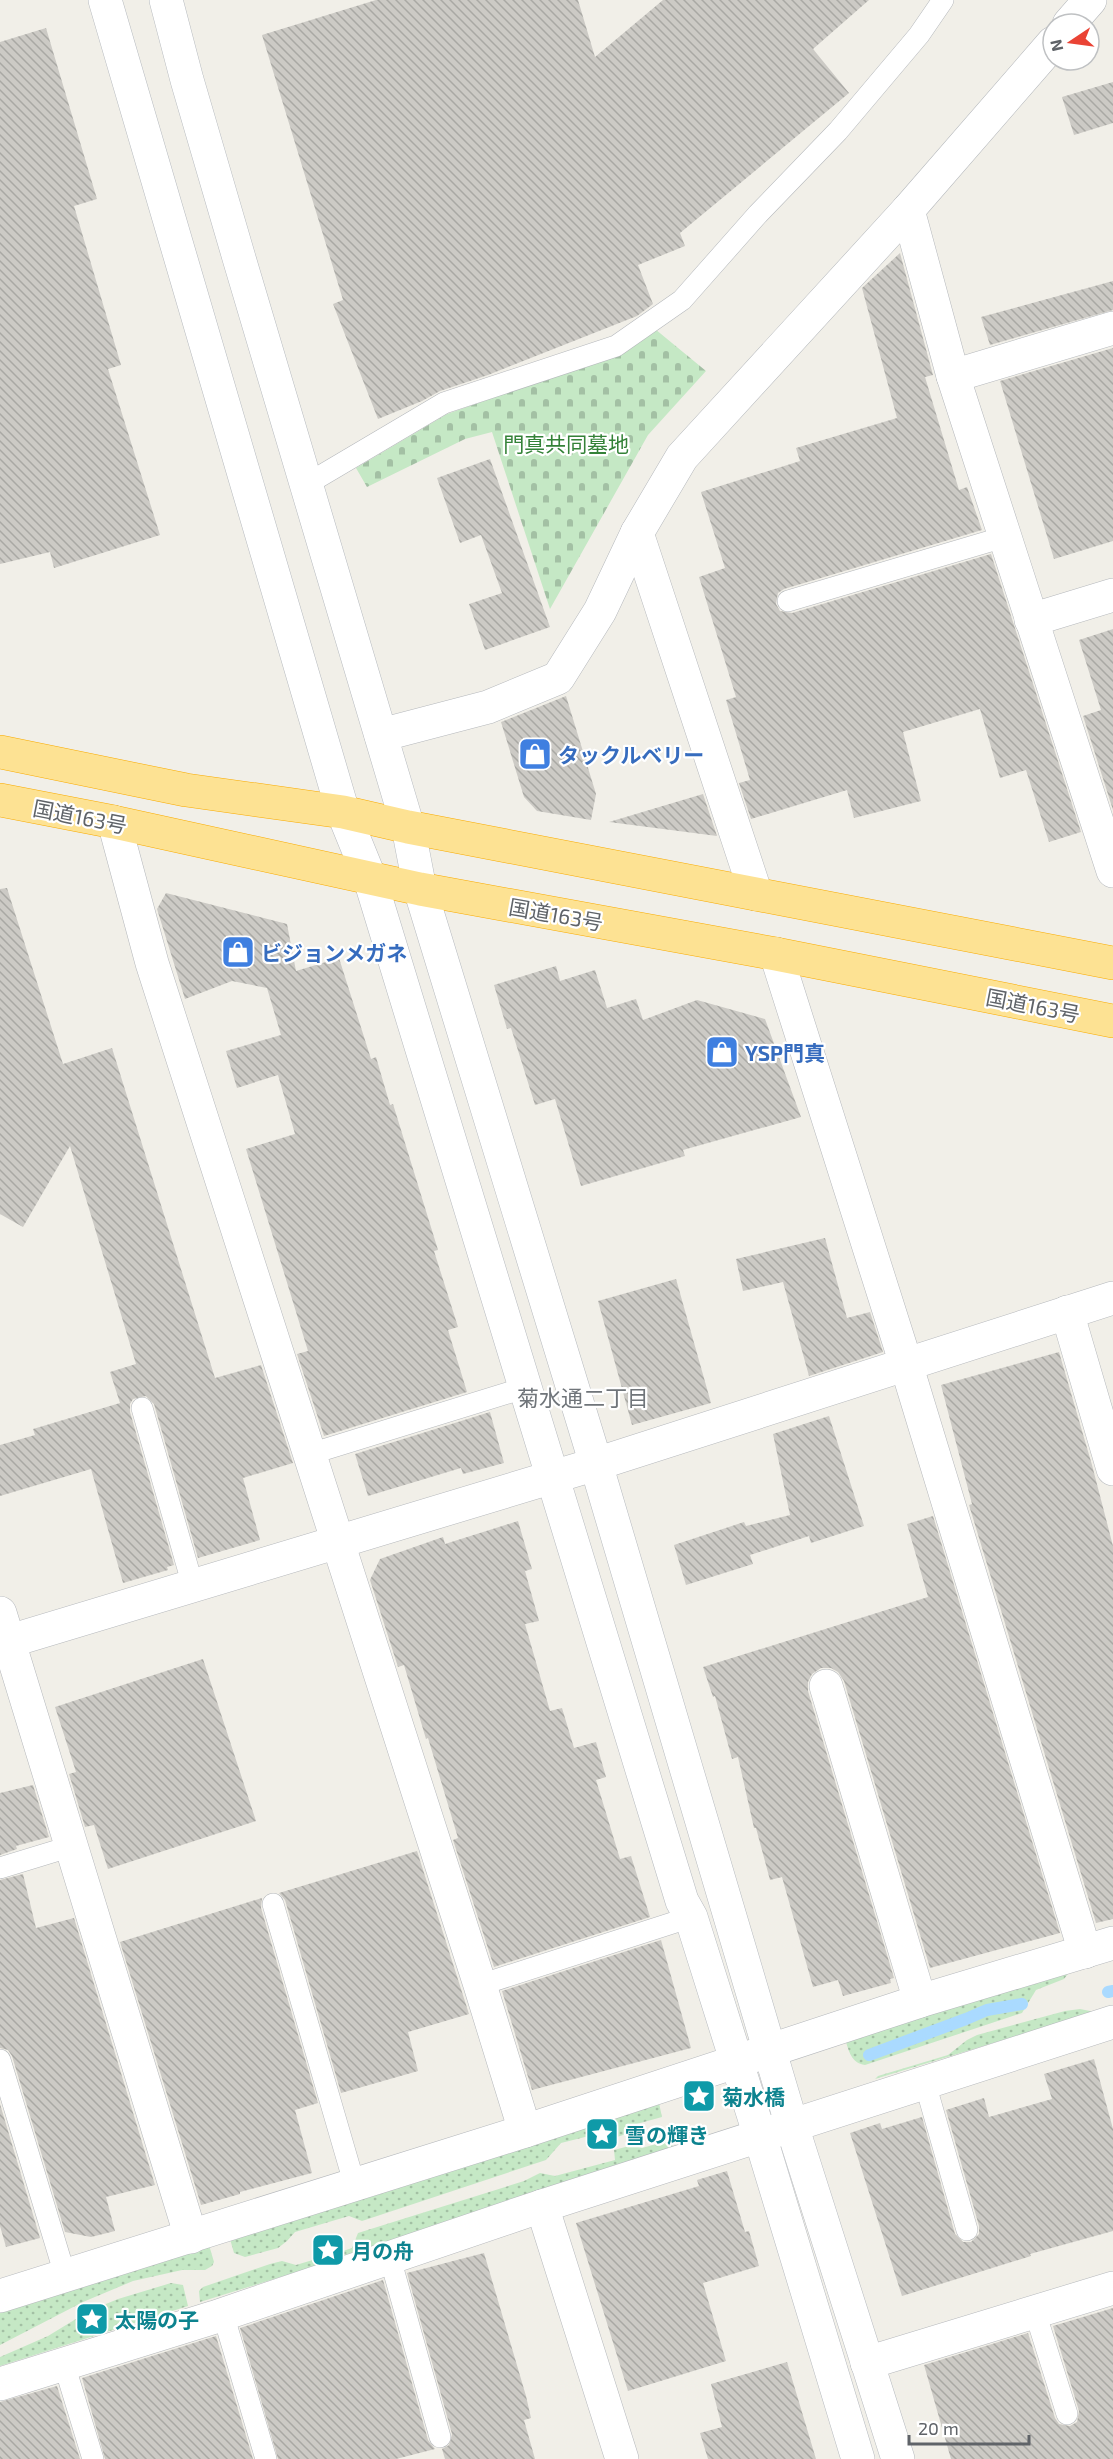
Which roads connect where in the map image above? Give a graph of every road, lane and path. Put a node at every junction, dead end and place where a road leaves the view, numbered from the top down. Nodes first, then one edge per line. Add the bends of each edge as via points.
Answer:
1 (105, 0) edge
2 (166, 0) edge
3 (943, 0) edge
4 (1090, 0) edge
5 (1080, 12) edge
6 (1041, 57) edge
7 (908, 210) junction
8 (1113, 328) edge
9 (953, 376) junction
10 (307, 484) junction
11 (637, 533) junction
12 (1005, 537) junction
13 (1113, 595) edge
14 (788, 601) dead end
15 (1031, 621) junction
16 (381, 735) junction
17 (0, 752) edge
18 (0, 800) edge
19 (343, 812) junction
20 (114, 822) junction
21 (408, 827) junction
22 (1113, 871) edge
23 (369, 876) junction
24 (420, 889) junction
25 (756, 894) junction
26 (776, 954) junction
27 (1113, 963) edge
28 (1113, 1021) edge
29 (1113, 1298) edge
30 (1067, 1312) junction
31 (906, 1364) junction
32 (524, 1388) junction
33 (142, 1408) dead end
34 (310, 1454) junction
35 (596, 1464) junction
36 (1113, 1469) edge
37 (551, 1476) junction
38 (338, 1542) junction
39 (192, 1586) junction
40 (3, 1633) edge
41 (826, 1686) dead end
42 (72, 1846) junction
43 (0, 1868) edge
44 (273, 1904) dead end
45 (691, 1917) junction
46 (1099, 1948) edge
47 (480, 1984) junction
48 (920, 2001) junction
49 (1112, 2026) edge
50 (770, 2049) junction
51 (0, 2060) edge
52 (736, 2060) junction
53 (925, 2083) junction
54 (792, 2126) junction
55 (525, 2131) junction
56 (760, 2136) junction
57 (355, 2186) junction
58 (542, 2206) junction
59 (967, 2230) dead end
60 (191, 2237) junction
61 (390, 2258) junction
62 (64, 2276) junction
63 (1113, 2288) edge
64 (0, 2296) edge
65 (1035, 2312) junction
66 (223, 2314) junction
67 (867, 2363) junction
68 (64, 2364) junction
69 (0, 2384) edge
70 (1067, 2414) dead end
71 (440, 2437) dead end
72 (93, 2459) edge
73 (266, 2459) edge
74 (622, 2459) edge
75 (858, 2459) edge
76 (898, 2459) edge

1 - 19 street
2 - 10 street
3 - 10 lane via 919,35 838,131 682,300 616,346 444,403
4 - 5 street
6 - 7 street
7 - 9 street
7 - 11 street via 682,457
8 - 9 street
9 - 12 street
10 - 16 street
11 - 16 street via 600,611 558,678 488,708
11 - 25 street
12 - 14 lane
12 - 15 street
13 - 15 street
15 - 22 street
16 - 21 street
17 - 19 highway via 186,790
18 - 20 highway, 国道163号
19 - 21 highway
19 - 23 street
20 - 23 highway, 国道163号
20 - 34 street via 152,963
21 - 24 street
21 - 25 highway
23 - 24 highway, 国道163号
23 - 32 street
24 - 26 highway, 国道163号
24 - 35 street
25 - 27 highway
26 - 28 highway, 国道163号
26 - 31 street
29 - 30 street
30 - 31 street
30 - 36 street
31 - 35 street
31 - 46 street
32 - 34 lane
32 - 37 street
33 - 39 lane
34 - 38 street
35 - 37 street
35 - 50 street
37 - 38 street
37 - 45 street via 682,1901
38 - 39 street
38 - 47 street
39 - 40 street
40 - 42 street
41 - 48 street
42 - 43 lane
42 - 60 street
44 - 57 lane
45 - 47 lane
45 - 52 street
46 - 48 street
47 - 55 street
48 - 50 street
49 - 53 street
50 - 52 street
50 - 54 street
51 - 62 lane
52 - 55 street
52 - 56 street
53 - 54 street
53 - 59 lane
54 - 56 street
54 - 67 street
55 - 57 street
56 - 58 street
56 - 75 street
57 - 60 street
58 - 61 street
58 - 74 street
60 - 62 street
61 - 66 street
61 - 71 lane
62 - 64 street
63 - 65 street
65 - 67 street
65 - 70 lane
66 - 68 street
66 - 73 lane
67 - 76 street
68 - 69 street
68 - 72 lane

